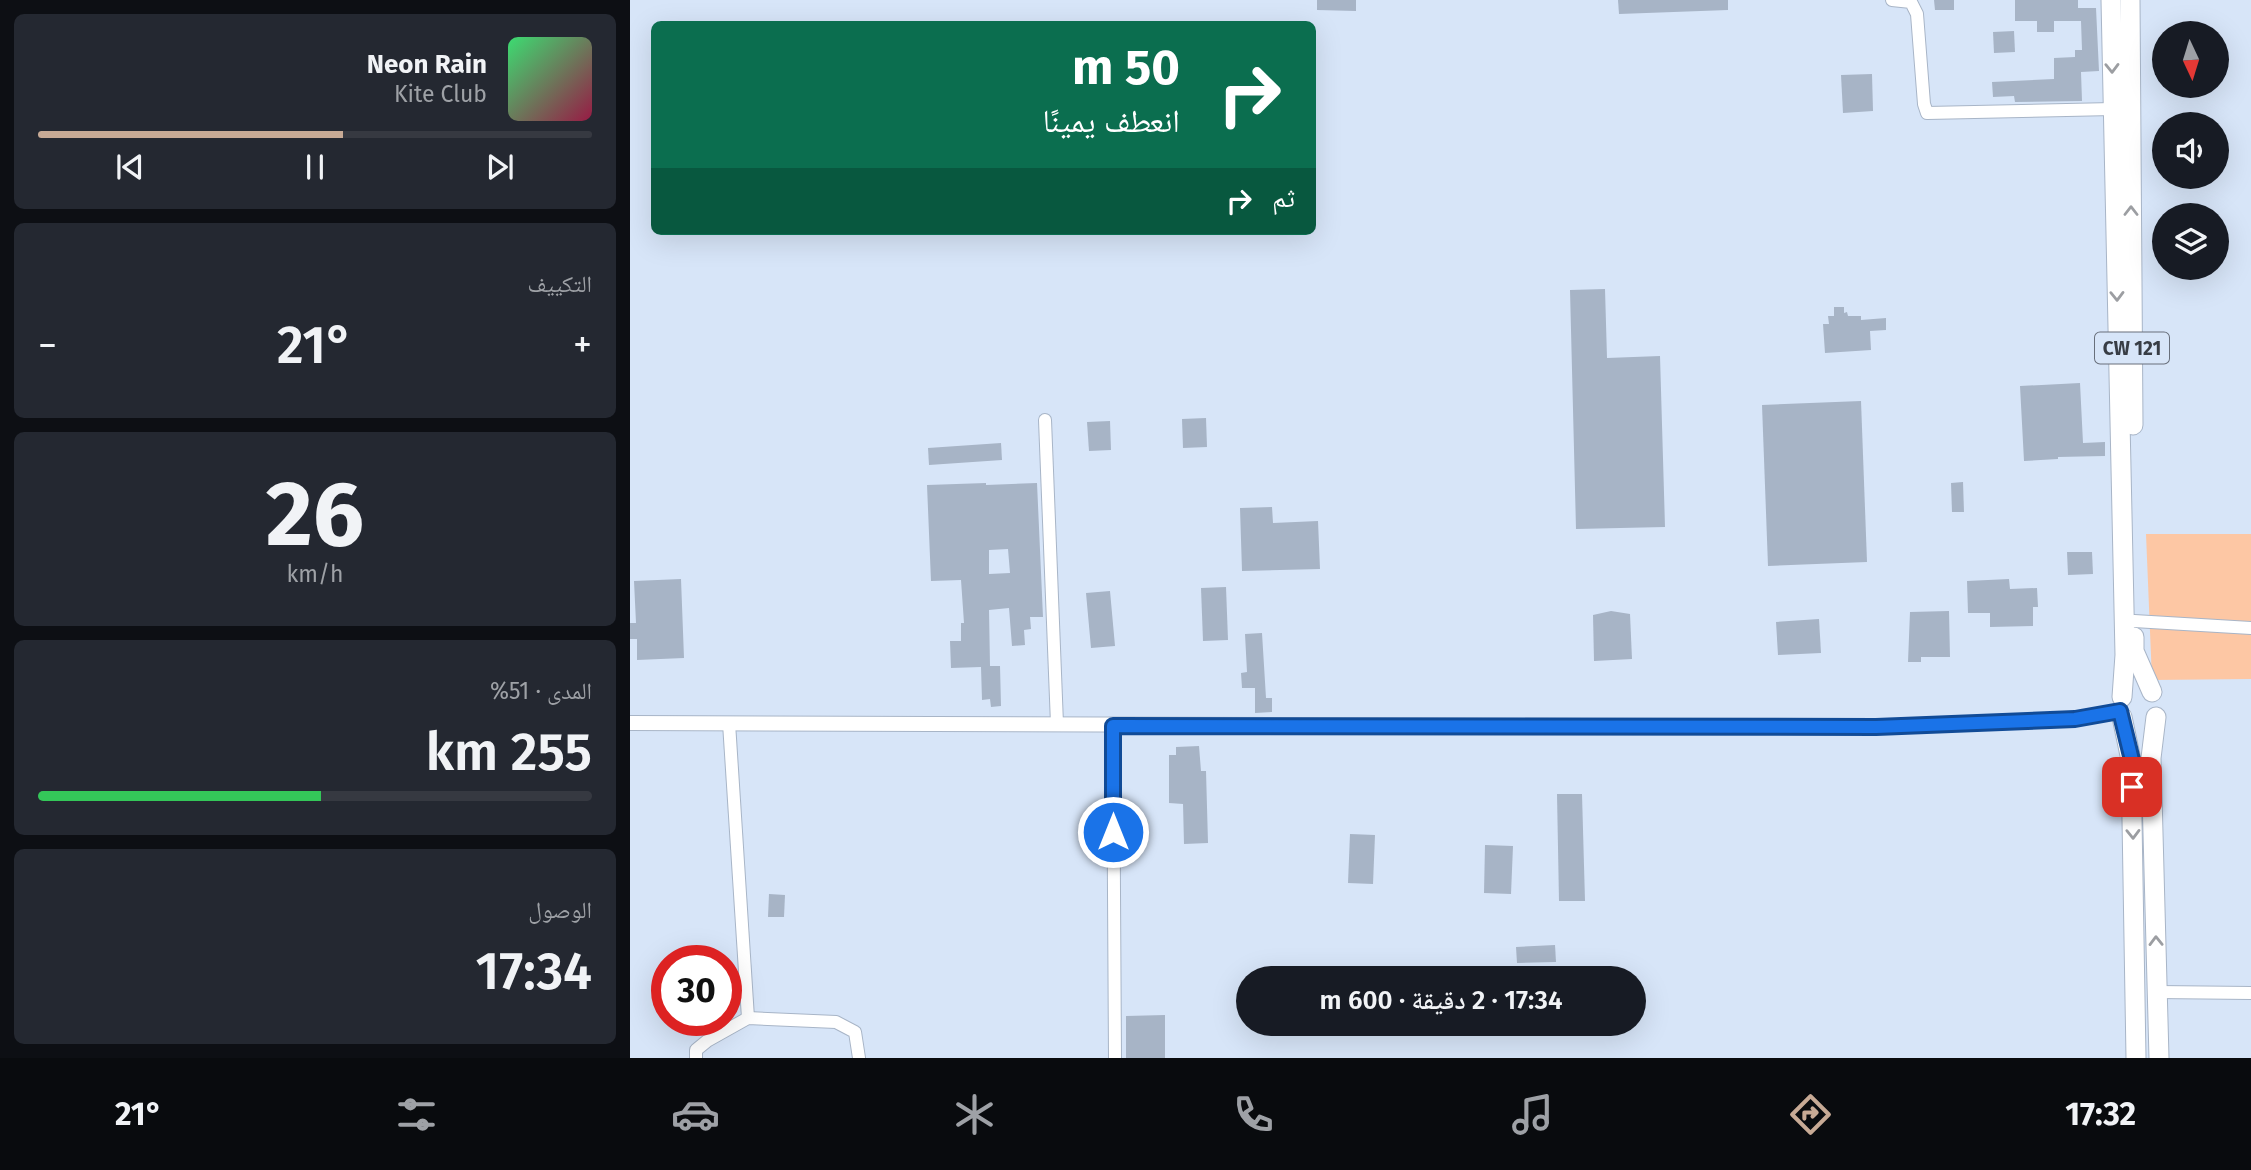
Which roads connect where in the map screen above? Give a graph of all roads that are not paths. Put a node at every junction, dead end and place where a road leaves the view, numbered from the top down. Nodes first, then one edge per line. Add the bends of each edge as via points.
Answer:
1 (1892, 0) edge
2 (2111, 0) edge
3 (2130, 0) edge
4 (2113, 109) junction
5 (1045, 420) dead end
6 (2134, 621) junction
7 (2251, 628) edge
8 (2152, 692) junction
9 (2121, 709) junction
10 (2156, 717) junction
11 (630, 723) edge
12 (729, 723) junction
13 (1057, 724) junction
14 (1113, 726) junction
15 (2157, 992) junction
16 (2251, 993) edge
17 (748, 1018) junction
18 (696, 1058) edge
19 (859, 1058) edge
20 (1115, 1058) edge
21 (2136, 1058) edge
22 (2159, 1058) edge

1 - 4 street via 1911,2 1917,14 1927,113
2 -> 4 highway
6 -> 3 highway, CW 121
4 -> 9 highway via 2125,655
5 - 13 street
6 - 7 street
6 - 8 highway, CW 121 via 2134,651
8 - 9 highway via 2140,688 2127,692
8 - 10 highway via 2159,705
9 - 10 highway via 2127,723 2139,727
9 - 14 street via 2075,719 1876,727
9 -> 21 highway via 2132,760
15 -> 10 highway via 2151,758
11 - 12 street
12 - 13 street
12 - 17 street
13 - 14 street
14 - 20 street
15 - 16 street
15 - 22 highway
17 - 18 street via 707,1041 696,1050
17 - 19 street via 836,1022 855,1032

